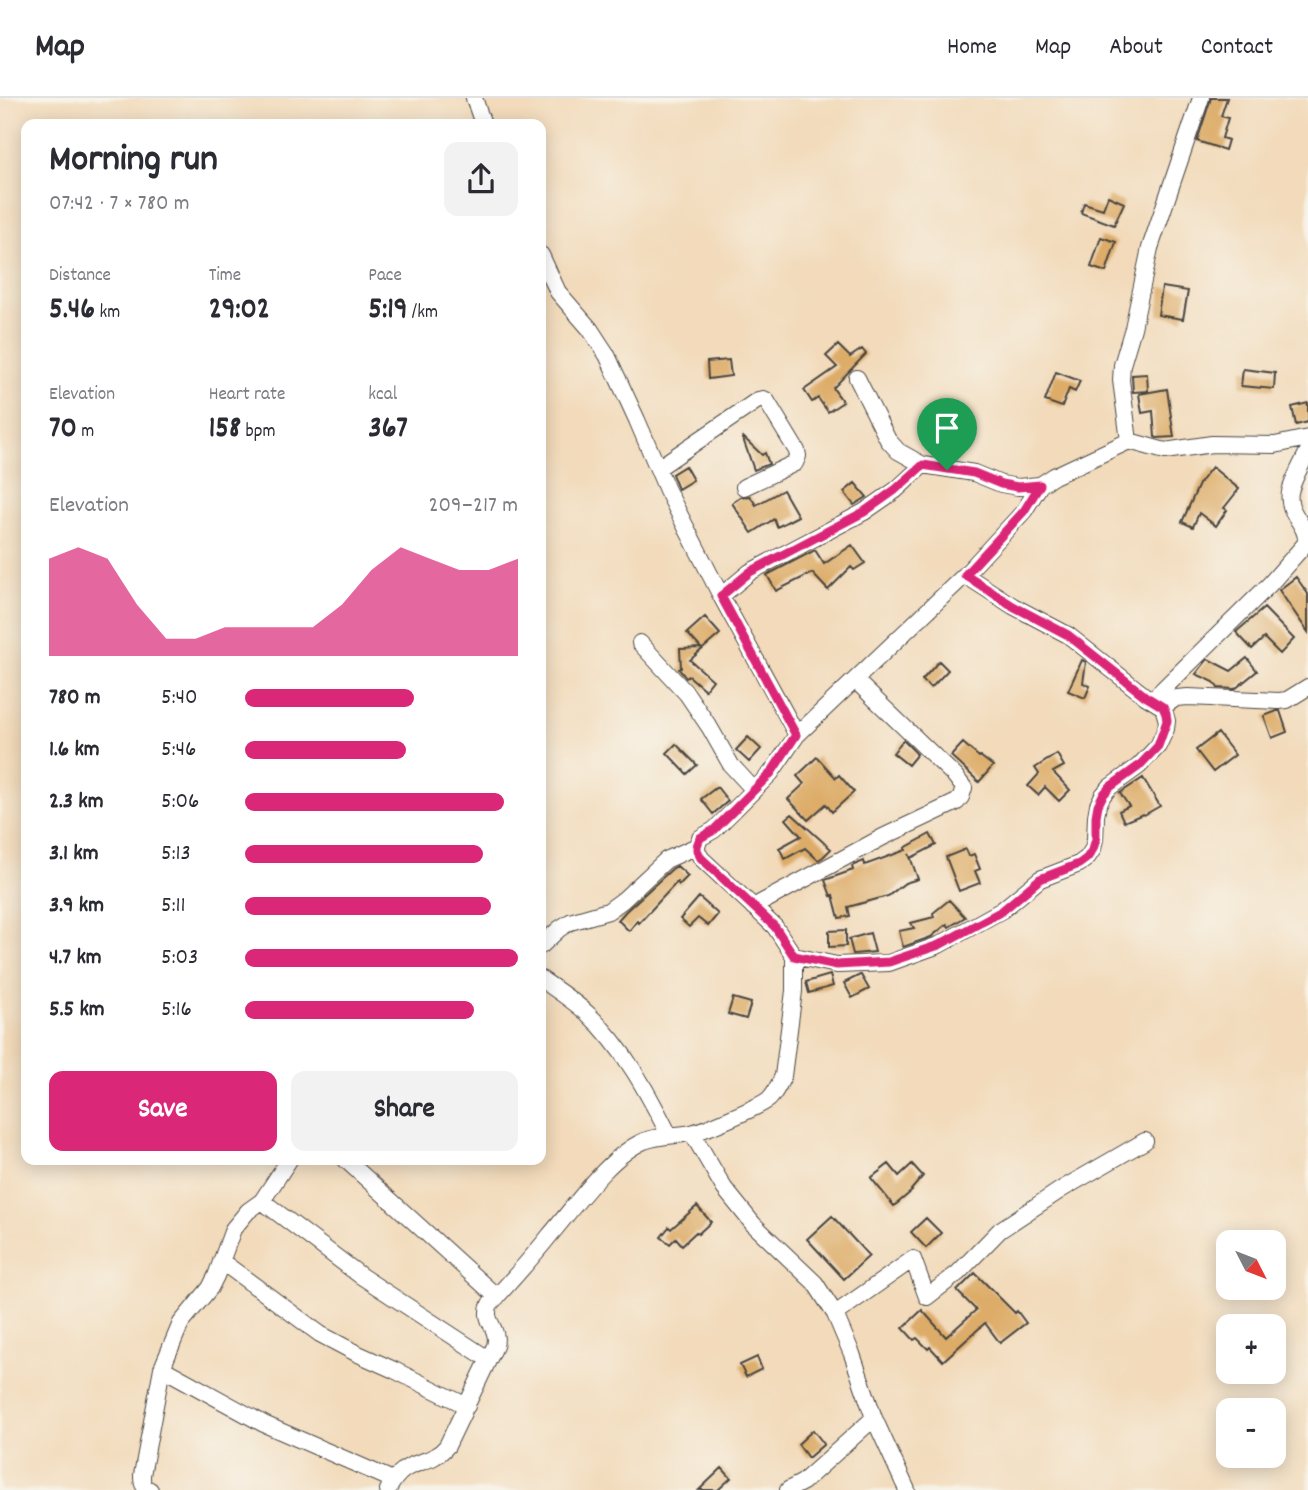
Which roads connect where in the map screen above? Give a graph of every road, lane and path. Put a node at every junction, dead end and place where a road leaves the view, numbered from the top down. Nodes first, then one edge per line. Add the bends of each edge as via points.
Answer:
1 (474, 98) edge
2 (1201, 98) edge
3 (481, 119) edge
4 (546, 266) edge
5 (857, 378) dead end
6 (1308, 438) edge
7 (1129, 441) junction
8 (1308, 451) edge
9 (923, 465) junction
10 (658, 468) junction
11 (1040, 485) junction
12 (744, 487) dead end
13 (965, 575) junction
14 (721, 596) junction
15 (640, 643) dead end
16 (855, 680) junction
17 (1308, 687) edge
18 (1158, 703) junction
19 (796, 735) junction
20 (754, 790) junction
21 (697, 846) junction
22 (753, 907) junction
23 (546, 941) edge
24 (794, 956) junction
25 (546, 983) edge
26 (692, 1133) junction
27 (669, 1135) junction
28 (1145, 1142) dead end
29 (286, 1165) edge
30 (352, 1165) edge
31 (262, 1201) junction
32 (221, 1261) junction
33 (497, 1297) junction
34 (835, 1314) junction
35 (488, 1359) junction
36 (162, 1368) junction
37 (467, 1406) junction
38 (874, 1418) junction
39 (391, 1485) edge
40 (150, 1490) edge
41 (788, 1490) edge
42 (906, 1490) edge

1 - 3 street
2 - 7 street via 1150,248 1122,365
4 - 10 street via 558,292 607,355
5 - 9 street via 888,440
6 - 7 street via 1275,445 1212,444 1165,451
7 - 11 street
8 - 18 street via 1290,493 1292,510 1307,530 1306,543
9 - 11 street via 974,473 1018,487
9 - 14 street via 864,512 750,572
10 - 12 street via 762,399 798,456 794,463
10 - 14 street
11 - 13 street via 1024,511
13 - 16 street
13 - 18 street via 1068,635
14 - 19 street
15 - 20 street via 687,694 731,765
16 - 19 street
16 - 22 street via 955,776 964,788 961,797
17 - 18 street via 1287,700 1188,696
18 - 24 street via 1167,721 1158,746 1103,795 1093,849 1079,864 1040,879 1002,911 939,945 889,962 837,965
19 - 20 street
20 - 21 street via 700,838
21 - 22 street via 701,858
21 - 23 street via 666,860 608,911 570,922
22 - 24 street via 775,927
24 - 26 street via 794,991 778,1088 759,1106
25 - 27 street via 588,1014 622,1052
26 - 27 street
26 - 34 street via 738,1206 815,1283
27 - 33 street via 645,1140 623,1152
28 - 34 street via 1000,1230 927,1297 913,1259
29 - 31 street
30 - 33 street
31 - 32 street via 233,1229
31 - 35 street via 361,1276
32 - 36 street via 210,1288 181,1323
32 - 37 street via 320,1334
33 - 35 street via 487,1312 496,1335
34 - 38 street
35 - 37 street
36 - 39 street
36 - 40 street via 142,1475 142,1483
37 - 39 street via 442,1453 402,1470
38 - 41 street
38 - 42 street

